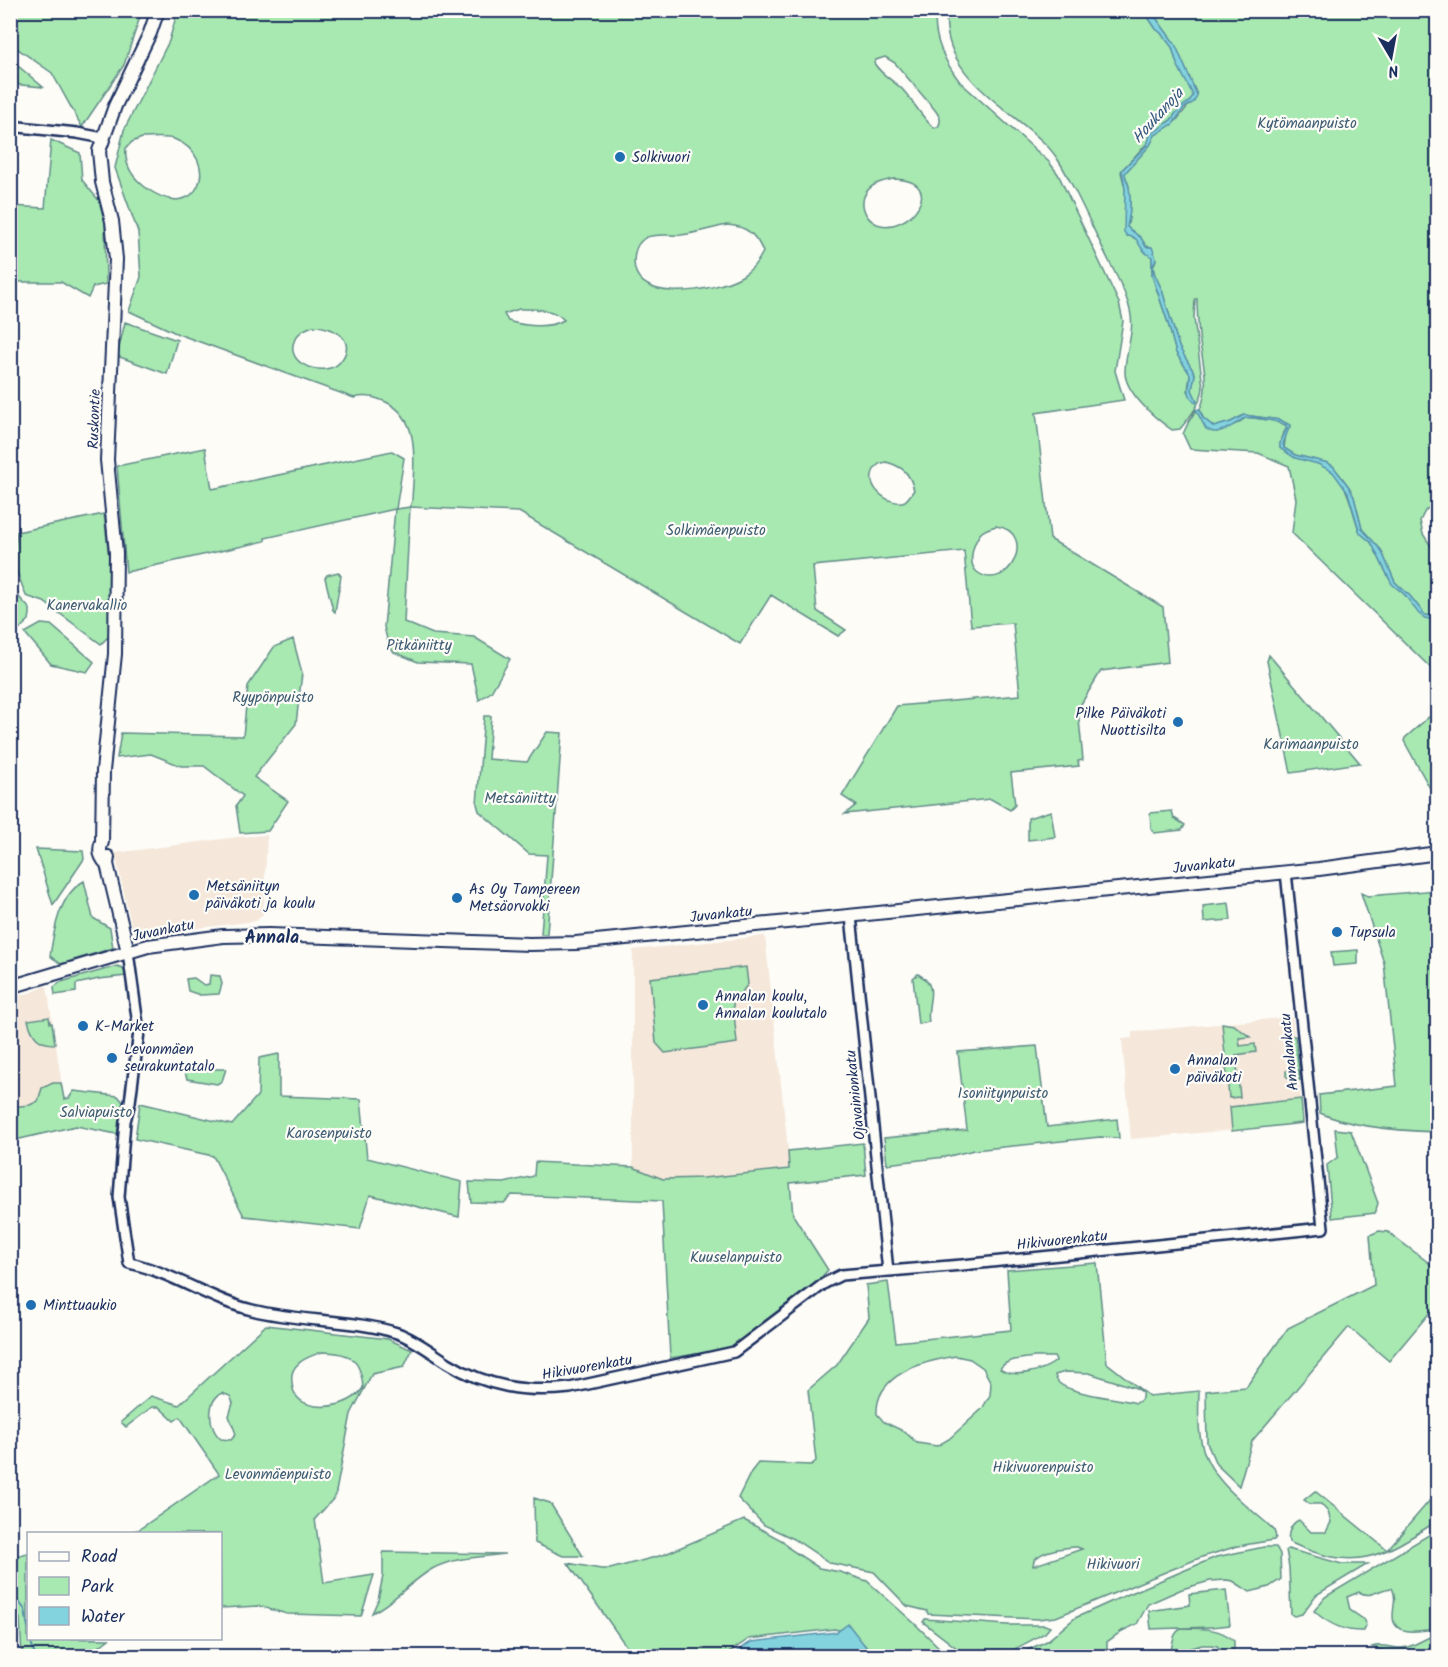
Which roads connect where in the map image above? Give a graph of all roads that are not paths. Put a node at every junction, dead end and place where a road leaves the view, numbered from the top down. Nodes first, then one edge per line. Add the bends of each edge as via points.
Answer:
1 (158, 10) edge
2 (10, 126) edge
3 (102, 138) junction
4 (1437, 853) edge
5 (1286, 872) junction
6 (851, 916) junction
7 (128, 952) junction
8 (10, 987) edge
9 (1323, 1228) joint
10 (888, 1271) junction

1 - 3 main road, Ruskontie
2 - 3 street
3 - 7 main road, Ruskontie via 100,170 115,239 107,460 117,570 114,672 103,771 100,853 107,864
4 - 5 main road, Juvankatu
5 - 6 main road, Juvankatu
5 - 9 street, Annalankatu
6 - 7 main road, Juvankatu via 576,943 251,935 174,942
6 - 10 street, Ojavainionkatu
7 - 8 main road, Juvankatu
7 - 10 street, Hikivuorenkatu via 139,1032 125,1121 119,1197 129,1263 243,1308 395,1333 480,1379 504,1387 546,1391 734,1352 833,1278
9 - 10 street, Hikivuorenkatu

